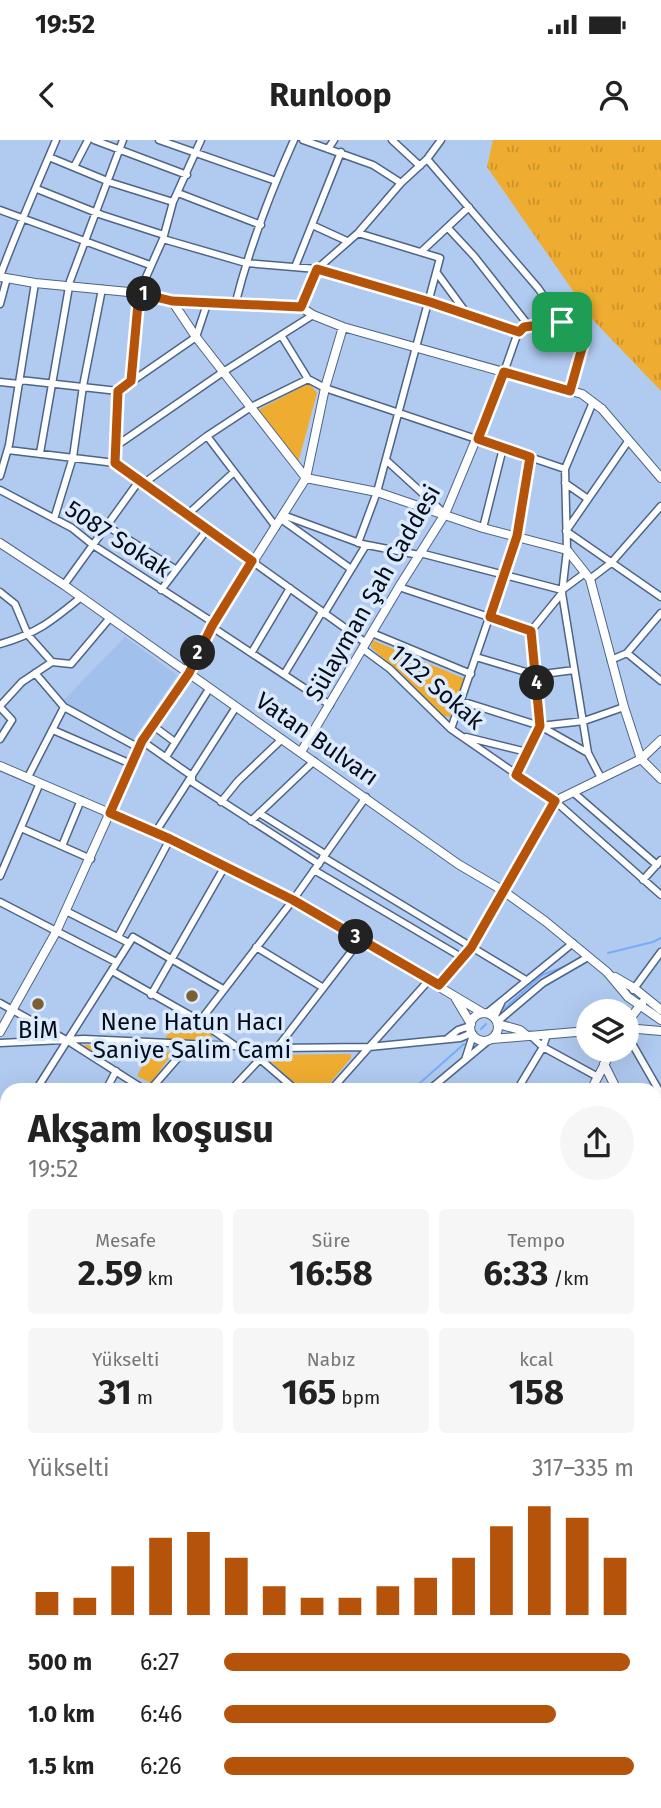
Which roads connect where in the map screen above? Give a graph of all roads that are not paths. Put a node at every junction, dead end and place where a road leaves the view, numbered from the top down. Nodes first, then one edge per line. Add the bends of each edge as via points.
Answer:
1 (56, 140) edge
2 (88, 140) edge
3 (94, 140) edge
4 (123, 140) edge
5 (159, 140) edge
6 (201, 140) edge
7 (294, 140) edge
8 (303, 140) edge
9 (334, 140) edge
10 (392, 140) edge
11 (441, 140) edge
12 (327, 149) junction
13 (119, 150) junction
14 (341, 152) junction
15 (195, 154) junction
16 (48, 158) junction
17 (427, 159) junction
18 (420, 166) junction
19 (74, 167) junction
20 (187, 175) junction
21 (107, 181) junction
22 (276, 181) junction
23 (401, 183) junction
24 (37, 189) junction
25 (178, 193) junction
26 (173, 202) junction
27 (469, 207) junction
28 (0, 210) edge
29 (94, 212) junction
30 (22, 219) junction
31 (261, 225) junction
32 (312, 225) junction
33 (448, 228) junction
34 (358, 233) junction
35 (163, 237) junction
36 (85, 241) junction
37 (347, 241) junction
38 (422, 250) junction
39 (246, 263) junction
40 (150, 265) junction
41 (295, 267) junction
42 (317, 269) junction
43 (437, 273) junction
44 (2, 277) edge
45 (35, 283) junction
46 (71, 286) junction
47 (102, 289) junction
48 (139, 293) junction
49 (172, 301) junction
50 (430, 302) junction
51 (0, 304) edge
52 (207, 304) junction
53 (235, 305) junction
54 (301, 307) junction
55 (313, 315) junction
56 (468, 315) junction
57 (562, 322) junction
58 (528, 326) junction
59 (343, 327) junction
60 (519, 332) junction
61 (281, 335) junction
62 (196, 337) junction
63 (574, 338) junction
64 (417, 348) junction
65 (223, 372) junction
66 (504, 372) junction
67 (308, 379) junction
68 (131, 381) junction
69 (0, 382) edge
70 (19, 382) junction
71 (51, 384) junction
72 (83, 386) junction
73 (325, 388) junction
74 (118, 391) junction
75 (570, 391) junction
76 (593, 402) junction
77 (251, 407) junction
78 (399, 413) junction
79 (207, 436) junction
80 (478, 439) junction
81 (629, 440) junction
82 (1, 443) edge
83 (116, 446) junction
84 (503, 447) junction
85 (8, 448) junction
86 (40, 453) junction
87 (73, 457) junction
88 (530, 457) junction
89 (386, 460) junction
90 (115, 463) junction
91 (565, 469) junction
92 (234, 472) junction
93 (0, 476) edge
94 (306, 478) junction
95 (661, 478) edge
96 (141, 482) junction
97 (565, 483) junction
98 (0, 490) edge
99 (377, 492) junction
100 (588, 499) junction
101 (661, 506) edge
102 (446, 514) junction
103 (186, 516) junction
104 (54, 519) junction
105 (280, 521) junction
106 (107, 526) junction
107 (483, 528) junction
108 (206, 531) junction
109 (566, 531) junction
110 (517, 536) junction
111 (0, 543) edge
112 (362, 544) junction
113 (93, 545) junction
114 (568, 550) junction
115 (420, 554) junction
116 (252, 561) junction
117 (611, 563) junction
118 (175, 569) junction
119 (351, 569) junction
120 (504, 573) junction
121 (588, 576) junction
122 (64, 585) junction
123 (399, 587) junction
124 (290, 588) junction
125 (161, 590) junction
126 (562, 591) junction
127 (0, 592) edge
128 (661, 597) edge
129 (80, 598) junction
130 (323, 613) junction
131 (661, 613) edge
132 (490, 617) junction
133 (109, 619) junction
134 (213, 625) junction
135 (531, 631) junction
136 (372, 633) junction
137 (28, 635) junction
138 (0, 644) edge
139 (364, 646) junction
140 (252, 652) junction
141 (627, 653) junction
142 (477, 657) junction
143 (611, 660) junction
144 (52, 662) junction
145 (574, 670) junction
146 (35, 673) junction
147 (189, 673) junction
148 (285, 673) junction
149 (471, 674) junction
150 (536, 675) junction
151 (661, 681) edge
152 (209, 689) junction
153 (461, 701) junction
154 (331, 705) junction
155 (236, 706) junction
156 (0, 707) edge
157 (64, 707) junction
158 (624, 708) junction
159 (584, 721) junction
160 (152, 725) junction
161 (540, 726) junction
162 (451, 729) junction
163 (53, 730) junction
164 (461, 736) junction
165 (0, 739) edge
166 (282, 739) junction
167 (661, 740) edge
168 (175, 742) junction
169 (140, 745) junction
170 (301, 752) junction
171 (527, 752) junction
172 (588, 753) junction
173 (166, 757) junction
174 (641, 759) junction
175 (314, 761) junction
176 (131, 764) junction
177 (1, 768) edge
178 (516, 775) junction
179 (192, 776) junction
180 (28, 777) junction
181 (601, 778) junction
182 (661, 779) edge
183 (40, 783) junction
184 (574, 793) junction
185 (366, 797) junction
186 (80, 800) junction
187 (555, 801) junction
188 (222, 802) junction
189 (110, 813) junction
190 (259, 813) junction
191 (251, 821) junction
192 (21, 828) junction
193 (155, 833) junction
194 (170, 839) junction
195 (62, 846) junction
196 (324, 856) junction
197 (90, 859) junction
198 (659, 863) edge
199 (225, 866) junction
200 (316, 867) junction
201 (0, 877) edge
202 (643, 880) junction
203 (502, 890) junction
204 (661, 895) edge
205 (293, 900) junction
206 (0, 902) edge
207 (66, 911) junction
208 (56, 932) junction
209 (118, 937) junction
210 (360, 939) junction
211 (131, 940) junction
212 (573, 943) junction
213 (256, 947) junction
214 (471, 948) junction
215 (661, 952) edge
216 (588, 957) junction
217 (463, 958) junction
218 (172, 960) junction
219 (116, 962) junction
220 (112, 971) junction
221 (607, 972) junction
222 (429, 980) junction
223 (526, 980) junction
224 (439, 985) junction
225 (322, 987) junction
226 (634, 988) junction
227 (223, 989) junction
228 (151, 995) junction
229 (454, 997) junction
230 (628, 997) junction
231 (643, 1001) junction
232 (0, 1003) edge
233 (639, 1008) edge
234 (11, 1009) junction
235 (661, 1010) edge
236 (492, 1018) junction
237 (661, 1020) edge
238 (201, 1021) junction
239 (471, 1029) junction
240 (639, 1030) edge
241 (661, 1031) edge
242 (0, 1032) edge
243 (576, 1032) edge
244 (547, 1034) junction
245 (528, 1035) junction
246 (490, 1039) junction
247 (68, 1041) junction
248 (0, 1043) edge
249 (189, 1045) junction
250 (236, 1046) junction
251 (369, 1047) junction
252 (543, 1047) junction
253 (259, 1048) junction
254 (277, 1048) junction
255 (639, 1053) edge
256 (260, 1059) junction
257 (465, 1060) junction
258 (606, 1062) edge
259 (604, 1065) junction
260 (116, 1072) junction
261 (598, 1077) junction
262 (41, 1083) edge
263 (110, 1083) edge
264 (130, 1083) edge
265 (156, 1083) edge
266 (238, 1083) edge
267 (288, 1083) edge
268 (337, 1083) edge
269 (437, 1083) edge
270 (521, 1083) edge
271 (595, 1083) edge
272 (613, 1083) edge
273 (656, 1083) edge

1 - 16 street
2 - 19 street
3 - 13 street
4 - 13 street
5 - 15 street
6 - 15 street
7 - 22 street
8 - 12 street
9 - 12 street
10 - 18 street
11 - 17 street
12 - 14 street
13 - 20 street
13 - 21 street
14 - 23 street
14 - 32 street
15 - 20 street
15 - 22 street
16 - 19 street
16 - 24 street
17 - 18 street
17 - 27 street
18 - 23 street
19 - 21 street
20 - 25 street
21 - 26 street
21 - 29 street
22 - 31 street
23 - 34 street
24 - 29 street
24 - 30 street
25 - 26 street
25 - 31 street
26 - 35 street
27 - 33 street
27 - 57 street
28 - 30 street
29 - 35 street
29 - 36 street
30 - 36 street
30 - 44 street
31 - 39 street
32 - 37 street
32 - 41 street
33 - 38 street
33 - 58 street
34 - 37 street
34 - 38 street
35 - 39 street
35 - 40 street
36 - 40 street
36 - 46 street
37 - 42 street
38 - 43 street via 440,258
39 - 41 street
39 - 53 street
40 - 48 street
41 - 42 street
42 - 50 street
42 - 54 street
43 - 50 street
43 - 56 street
44 - 45 street
44 - 51 street
45 - 46 street
45 - 70 street
46 - 47 street
46 - 71 street
47 - 48 street
47 - 72 street
48 - 49 street
48 - 68 street
49 - 52 street
49 - 62 street
50 - 56 street
50 - 64 street
52 - 53 street
52 - 62 street
53 - 54 street
54 - 55 street
55 - 59 street
55 - 61 street
56 - 60 street
57 - 58 street
57 - 63 street
58 - 60 street
58 - 63 street
59 - 64 street
59 - 73 street
60 - 66 street
61 - 65 street
61 - 67 street
62 - 65 street
62 - 68 street
63 - 75 street via 584,341
64 - 66 street
64 - 78 street
65 - 77 street
65 - 83 street
66 - 75 street
66 - 80 street, Sülayman Şah Caddesi
67 - 73 street
67 - 77 street
68 - 74 street
69 - 70 street
70 - 71 street
70 - 85 street
71 - 72 street
71 - 86 street
72 - 74 street
72 - 87 street
73 - 78 street
73 - 94 street
74 - 83 street
75 - 76 street
76 - 81 street
76 - 91 street
77 - 79 street
77 - 94 street
78 - 80 street
78 - 89 street
79 - 92 street
79 - 96 street
80 - 84 street
80 - 102 street, Sülayman Şah Caddesi
81 - 95 street
81 - 100 street
82 - 85 street
83 - 90 street
84 - 88 street
84 - 107 street
85 - 86 street
85 - 93 street
86 - 87 street
87 - 90 street
87 - 104 street
88 - 91 street
88 - 110 street
89 - 99 street
89 - 102 street
90 - 96 street, 1122 Sokak
91 - 97 street
92 - 103 street
92 - 105 street
94 - 99 street
94 - 105 street
96 - 103 street, 1122 Sokak
96 - 106 street
97 - 100 street
97 - 109 street
98 - 104 street, 5087 Sokak
99 - 102 street
99 - 112 street
100 - 109 street
101 - 117 street
102 - 107 street
102 - 115 street, Sülayman Şah Caddesi
103 - 108 street, 1122 Sokak
104 - 113 street, 5087 Sokak
105 - 112 street
105 - 116 street
105 - 119 street
106 - 113 street
106 - 118 street
107 - 110 street
108 - 116 street, 1122 Sokak
108 - 118 street
109 - 114 street
109 - 117 street
110 - 114 street
110 - 120 street
111 - 122 street, Vatan Bulvarı
112 - 115 street
112 - 119 street
113 - 122 street
113 - 125 street, 5087 Sokak
114 - 121 street
114 - 126 street
115 - 120 street
115 - 123 street, Sülayman Şah Caddesi
116 - 124 street, 1122 Sokak
116 - 134 street
117 - 121 street
117 - 128 street
118 - 125 street
119 - 130 street
120 - 126 street
120 - 132 street
121 - 126 street
121 - 143 street
122 - 129 street, Vatan Bulvarı
123 - 132 street
123 - 136 street, Sülayman Şah Caddesi
124 - 130 street, 1122 Sokak
124 - 140 street
125 - 134 street, 5087 Sokak
126 - 135 street
126 - 145 street
127 - 137 street via 15,604
129 - 133 street, Vatan Bulvarı
129 - 137 street
130 - 139 street, 1122 Sokak
130 - 148 street
131 - 141 street
132 - 135 street
132 - 142 street
133 - 144 street via 71,664
133 - 147 street, Vatan Bulvarı
134 - 140 street, 5087 Sokak
134 - 147 street
135 - 150 street
136 - 139 street, Sülayman Şah Caddesi
136 - 149 street
137 - 138 street
137 - 144 street
139 - 154 street, Sülayman Şah Caddesi
139 - 162 street, 1122 Sokak
140 - 148 street, 5087 Sokak
141 - 143 street
141 - 151 street
142 - 149 street
142 - 150 street
143 - 158 street
144 - 146 street
145 - 150 street
145 - 159 street
146 - 156 street
146 - 157 street
147 - 152 street, Vatan Bulvarı
147 - 160 street
148 - 154 street, 5087 Sokak
149 - 153 street
150 - 161 street
152 - 155 street, Vatan Bulvarı
152 - 168 street
153 - 161 street
153 - 162 street
154 - 170 street, Sülayman Şah Caddesi
155 - 166 street, Vatan Bulvarı
155 - 179 street
156 - 165 street via 12,720
157 - 163 street
157 - 169 street
158 - 159 street
158 - 174 street
159 - 161 street
159 - 172 street
160 - 168 street
160 - 169 street
161 - 171 street
161 - 172 street
162 - 164 street, 1122 Sokak
163 - 176 street
163 - 180 street
164 - 171 street
164 - 178 street, 1122 Sokak
166 - 170 street, Vatan Bulvarı
166 - 188 street
167 - 174 street
168 - 173 street
169 - 173 street
169 - 176 street
170 - 175 street, Vatan Bulvarı
171 - 178 street
172 - 181 street
173 - 179 street
174 - 181 street
174 - 182 street
175 - 185 street, Vatan Bulvarı
175 - 190 street
176 - 189 street
177 - 180 street
178 - 187 street, 1122 Sokak
179 - 188 street via 192,782
179 - 193 street
180 - 183 street
181 - 184 street
183 - 186 street
183 - 192 street
184 - 187 street
184 - 198 street
185 - 196 street
185 - 203 street, Vatan Bulvarı
186 - 189 street
186 - 195 street
187 - 202 street, 1122 Sokak
187 - 203 street
188 - 191 street
189 - 193 street
189 - 197 street
190 - 191 street
190 - 196 street
191 - 200 street
192 - 195 street
192 - 201 street
193 - 194 street
194 - 199 street
194 - 209 street
195 - 197 street
196 - 200 street
196 - 214 street
197 - 207 street
198 - 202 street
199 - 205 street
199 - 218 street
200 - 205 street
200 - 217 street
202 - 204 street, 1122 Sokak
203 - 212 street, Vatan Bulvarı
203 - 214 street
205 - 210 street
205 - 213 street
206 - 208 street
207 - 208 street
207 - 209 street
208 - 219 street
208 - 234 street
209 - 211 street
210 - 222 street
210 - 225 street
211 - 218 street
211 - 219 street
212 - 216 street, Vatan Bulvarı
212 - 223 street
213 - 225 street
213 - 227 street
214 - 217 street
214 - 223 street
215 - 226 street
216 - 221 street, Vatan Bulvarı
216 - 236 street
217 - 224 street
218 - 227 street
218 - 228 street
219 - 220 street
220 - 228 street
220 - 247 street
221 - 226 street, Vatan Bulvarı
221 - 230 street, Vatan Bulvarı
222 - 224 street
222 - 251 street
223 - 236 street via 502,1001
224 - 229 street
225 - 254 street
226 - 230 street
226 - 231 street, Vatan Bulvarı
227 - 238 street
228 - 238 street
229 - 236 street
229 - 239 street
230 - 231 street, Vatan Bulvarı
231 - 233 street
231 - 235 street, Vatan Bulvarı
231 - 237 street, Vatan Bulvarı
232 - 234 street
234 - 242 street
234 - 247 street
236 - 239 street via 476,1015
236 - 245 street
236 - 246 street via 497,1033
238 - 250 street
239 - 246 street via 482,1041
239 - 251 street via 458,1030 448,1038
239 - 257 street
240 - 241 street
243 - 244 street
244 - 245 street
244 - 252 street
245 - 246 street
245 - 252 street
246 - 257 street
247 - 248 street
247 - 249 street
247 - 260 street
247 - 262 street
249 - 250 street
249 - 265 street
250 - 253 street
251 - 254 street
251 - 268 street
252 - 261 street
252 - 270 street
253 - 254 street
253 - 256 street
255 - 273 street
256 - 266 street
256 - 267 street
257 - 269 street
258 - 259 street
259 - 261 street
259 - 272 street
260 - 263 street
260 - 264 street
261 - 271 street

